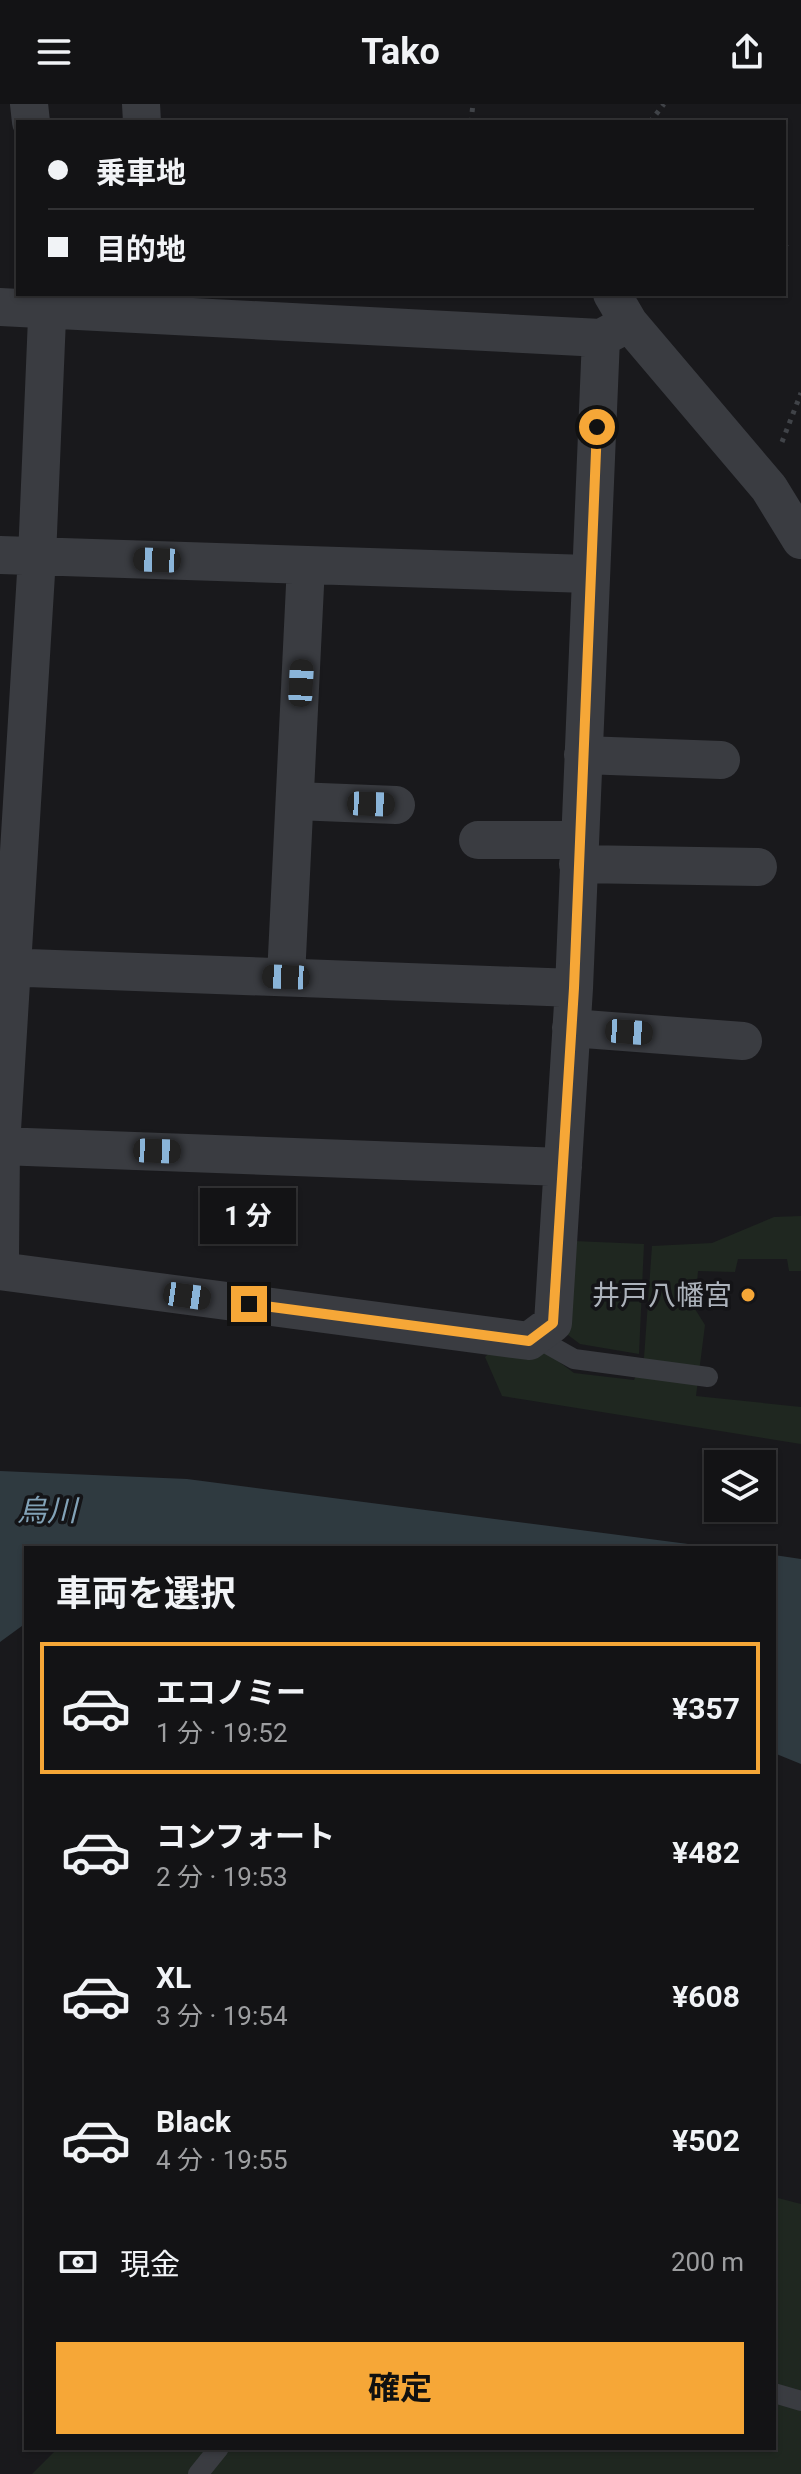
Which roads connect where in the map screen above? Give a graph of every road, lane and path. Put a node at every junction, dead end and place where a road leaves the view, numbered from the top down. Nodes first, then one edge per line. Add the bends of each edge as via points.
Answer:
1 (664, 104) edge
2 (652, 120) edge
3 (49, 302) edge
4 (0, 307) edge
5 (614, 318) edge
6 (801, 393) edge
7 (766, 484) junction
8 (801, 540) edge
9 (18, 556) edge
10 (306, 565) junction
11 (589, 574) junction
12 (12, 753) edge
13 (583, 755) junction
14 (721, 760) dead end
15 (295, 801) junction
16 (396, 805) dead end
17 (478, 840) dead end
18 (579, 852) junction
19 (758, 867) dead end
20 (7, 968) edge
21 (286, 977) junction
22 (574, 988) junction
23 (571, 1028) junction
24 (743, 1041) dead end
25 (0, 1146) edge
26 (563, 1167) junction
27 (0, 1256) edge
28 (0, 1271) edge
29 (535, 1337) junction
30 (708, 1377) dead end
31 (776, 2394) edge
32 (801, 2401) edge
33 (217, 2450) edge
34 (198, 2474) edge

1 - 2 path
3 - 4 street
3 - 5 street
3 - 9 street
5 - 7 street
5 - 11 street
6 - 7 path
7 - 8 street
9 - 10 street
9 - 12 street
10 - 11 street
10 - 15 street
11 - 13 street
12 - 20 street
13 - 14 street
13 - 18 street
15 - 16 street
15 - 21 street
17 - 18 street
18 - 19 street
18 - 22 street
20 - 21 street
20 - 25 street
21 - 22 street
22 - 23 street
23 - 24 street
23 - 26 street
25 - 26 street
25 - 27 street
26 - 29 street via 553,1323
28 - 29 street via 529,1341
29 - 30 lane via 574,1359
31 - 32 lane
33 - 34 lane

